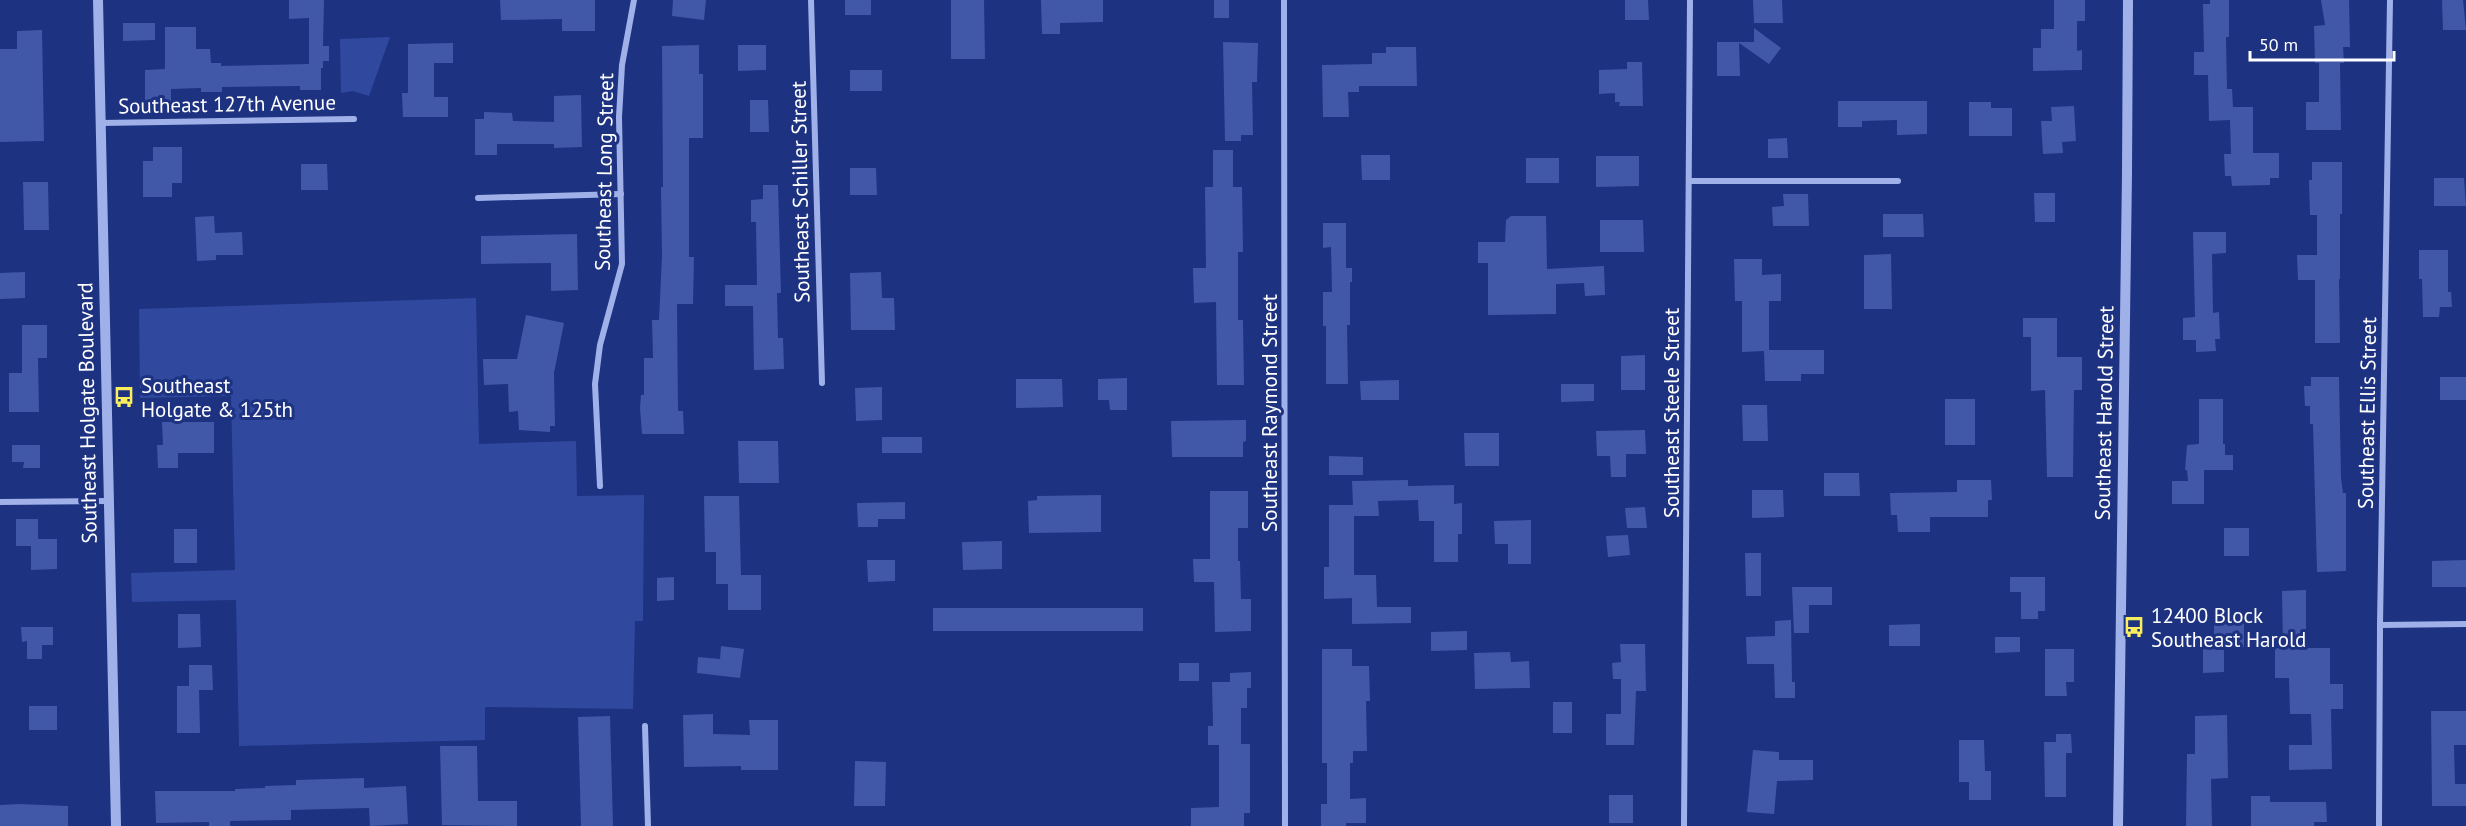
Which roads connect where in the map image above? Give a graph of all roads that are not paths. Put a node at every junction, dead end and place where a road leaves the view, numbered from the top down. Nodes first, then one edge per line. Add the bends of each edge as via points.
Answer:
1 (98, 0) edge
2 (634, 0) edge
3 (811, 0) edge
4 (1284, 0) edge
5 (1690, 0) edge
6 (2128, 0) edge
7 (2390, 0) edge
8 (354, 119) dead end
9 (101, 123) junction
10 (1689, 181) junction
11 (1898, 181) dead end
12 (621, 194) junction
13 (478, 198) dead end
14 (822, 383) dead end
15 (600, 486) dead end
16 (108, 501) junction
17 (0, 502) edge
18 (2466, 624) edge
19 (2380, 625) junction
20 (645, 726) dead end
21 (116, 826) edge
22 (648, 826) edge
23 (1285, 826) edge
24 (1684, 826) edge
25 (2118, 826) edge
26 (2379, 826) edge

1 - 9 street, Southeast Holgate Boulevard
2 - 12 street, Southeast Long Street via 622,65
3 - 14 street, Southeast Schiller Street
4 - 23 street, Southeast Raymond Street
5 - 10 street, Southeast Steele Street
6 - 25 street, Southeast Harold Street
7 - 19 street, Southeast Ellis Street
8 - 9 street, Southeast 127th Avenue
9 - 16 street, Southeast Holgate Boulevard
10 - 11 street
10 - 24 street, Southeast Steele Street
12 - 13 street
12 - 15 street, Southeast Long Street via 622,264 600,345 595,384
16 - 17 street
16 - 21 street, Southeast Holgate Boulevard
18 - 19 street
19 - 26 street, Southeast Ellis Street
20 - 22 street

